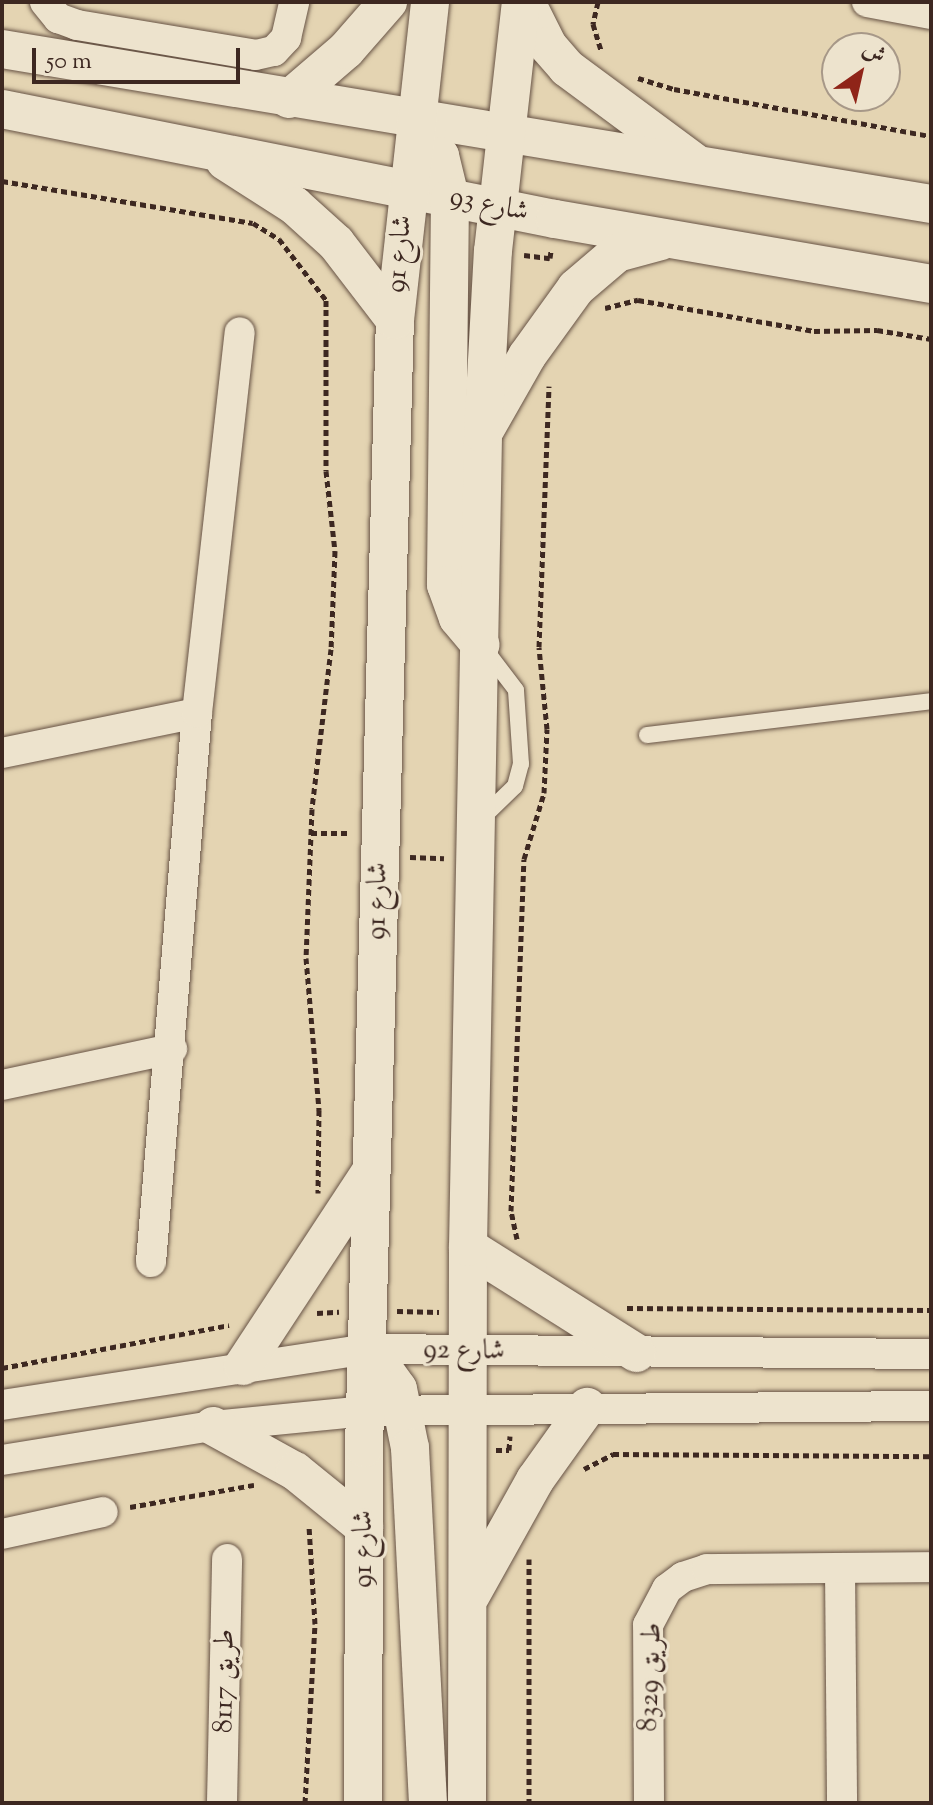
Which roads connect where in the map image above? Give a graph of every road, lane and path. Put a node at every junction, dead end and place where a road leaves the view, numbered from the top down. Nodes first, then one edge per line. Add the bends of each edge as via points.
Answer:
1 (45, 2) edge
2 (294, 2) edge
3 (388, 2) edge
4 (430, 2) edge
5 (523, 2) edge
6 (598, 2) edge
7 (884, 4) edge
8 (931, 14) edge
9 (2, 49) edge
10 (612, 60) dead end
11 (633, 75) dead end
12 (289, 99) junction
13 (2, 109) edge
14 (415, 120) junction
15 (509, 136) junction
16 (931, 136) edge
17 (201, 148) junction
18 (703, 168) junction
19 (2, 181) edge
20 (406, 188) junction
21 (450, 197) junction
22 (931, 204) edge
23 (500, 208) junction
24 (668, 239) junction
25 (931, 284) edge
26 (598, 312) dead end
27 (395, 320) junction
28 (240, 332) dead end
29 (931, 339) edge
30 (551, 379) dead end
31 (483, 434) junction
32 (481, 645) junction
33 (931, 701) edge
34 (197, 713) junction
35 (647, 735) dead end
36 (2, 753) edge
37 (311, 833) junction
38 (379, 833) junction
39 (477, 859) junction
40 (524, 859) junction
41 (172, 1049) junction
42 (2, 1085) edge
43 (372, 1169) junction
44 (318, 1202) dead end
45 (468, 1247) junction
46 (523, 1250) dead end
47 (151, 1262) dead end
48 (611, 1305) dead end
49 (931, 1310) edge
50 (236, 1322) dead end
51 (369, 1349) junction
52 (467, 1352) junction
53 (636, 1353) junction
54 (931, 1354) edge
55 (243, 1366) junction
56 (2, 1368) edge
57 (2, 1405) edge
58 (931, 1406) edge
59 (587, 1407) junction
60 (468, 1408) junction
61 (404, 1409) junction
62 (366, 1411) junction
63 (213, 1426) junction
64 (931, 1456) edge
65 (2, 1460) edge
66 (574, 1480) dead end
67 (258, 1485) dead end
68 (103, 1512) joint
69 (304, 1513) dead end
70 (364, 1527) junction
71 (2, 1534) edge
72 (530, 1551) dead end
73 (227, 1559) dead end
74 (931, 1567) edge
75 (840, 1568) junction
76 (470, 1597) junction
77 (222, 1803) edge
78 (305, 1803) edge
79 (363, 1803) edge
80 (428, 1803) edge
81 (467, 1803) edge
82 (529, 1803) edge
83 (649, 1803) edge
84 (842, 1803) edge

1 - 2 street via 58,18 77,25 256,55 274,51 286,38
3 - 12 street via 346,50
4 - 14 street, شارع 91
5 - 15 street
5 - 18 street via 567,68
6 - 10 path via 594,34
7 - 8 street
9 - 12 street
11 - 16 path via 660,86
12 - 14 street
13 - 17 street, شارع 93
14 - 15 street
14 - 20 street, شارع 91
14 - 21 street via 440,156
15 - 18 street
15 - 23 street
17 - 20 street, شارع 93
17 - 27 street via 295,206 358,267
18 - 22 street
19 - 37 path via 253,223 279,239 326,300 326,471 335,551 331,649
20 - 21 street, شارع 93
20 - 27 street, شارع 91
21 - 23 street, شارع 93
21 - 32 street via 445,568 458,618
23 - 24 street, شارع 93
23 - 31 street
24 - 25 street, شارع 93
24 - 31 street via 617,253 576,288 527,356
26 - 29 path via 638,300 814,331 877,330
27 - 38 street, شارع 91
28 - 34 street
30 - 40 path via 539,647 546,703 544,793
31 - 32 street
32 - 39 street
33 - 35 lane
34 - 36 street
34 - 41 street
37 - 38 path
37 - 44 path via 306,958 319,1110
38 - 39 path via 405,833 406,857
38 - 43 street, شارع 91
39 - 40 path
39 - 45 street
40 - 46 path via 511,1211
41 - 42 street
41 - 47 street
43 - 51 street, شارع 91
43 - 55 street
45 - 52 street
45 - 53 street
48 - 49 path via 636,1310
50 - 56 path via 210,1332
51 - 52 street, شارع 92
51 - 55 street, شارع 92
51 - 61 street via 398,1389
51 - 62 street, شارع 91
52 - 53 street, شارع 92
52 - 60 street
53 - 54 street, شارع 92
55 - 57 street, شارع 92
58 - 59 street, شارع 92
59 - 60 street, شارع 92
59 - 76 street via 528,1491
60 - 61 street, شارع 92
60 - 76 street
61 - 62 street, شارع 92
61 - 80 street
62 - 63 street, شارع 92
62 - 70 street, شارع 91
63 - 65 street, شارع 92
63 - 70 street via 295,1471
64 - 66 path via 613,1454 594,1461
67 - 68 path
68 - 71 street
69 - 78 path via 312,1540 315,1624
70 - 79 street, شارع 91
72 - 82 path
73 - 77 street, طريق 8117
74 - 75 street, طريق 8329
75 - 83 street, طريق 8329 via 707,1569 667,1589 648,1625
75 - 84 street
76 - 81 street

